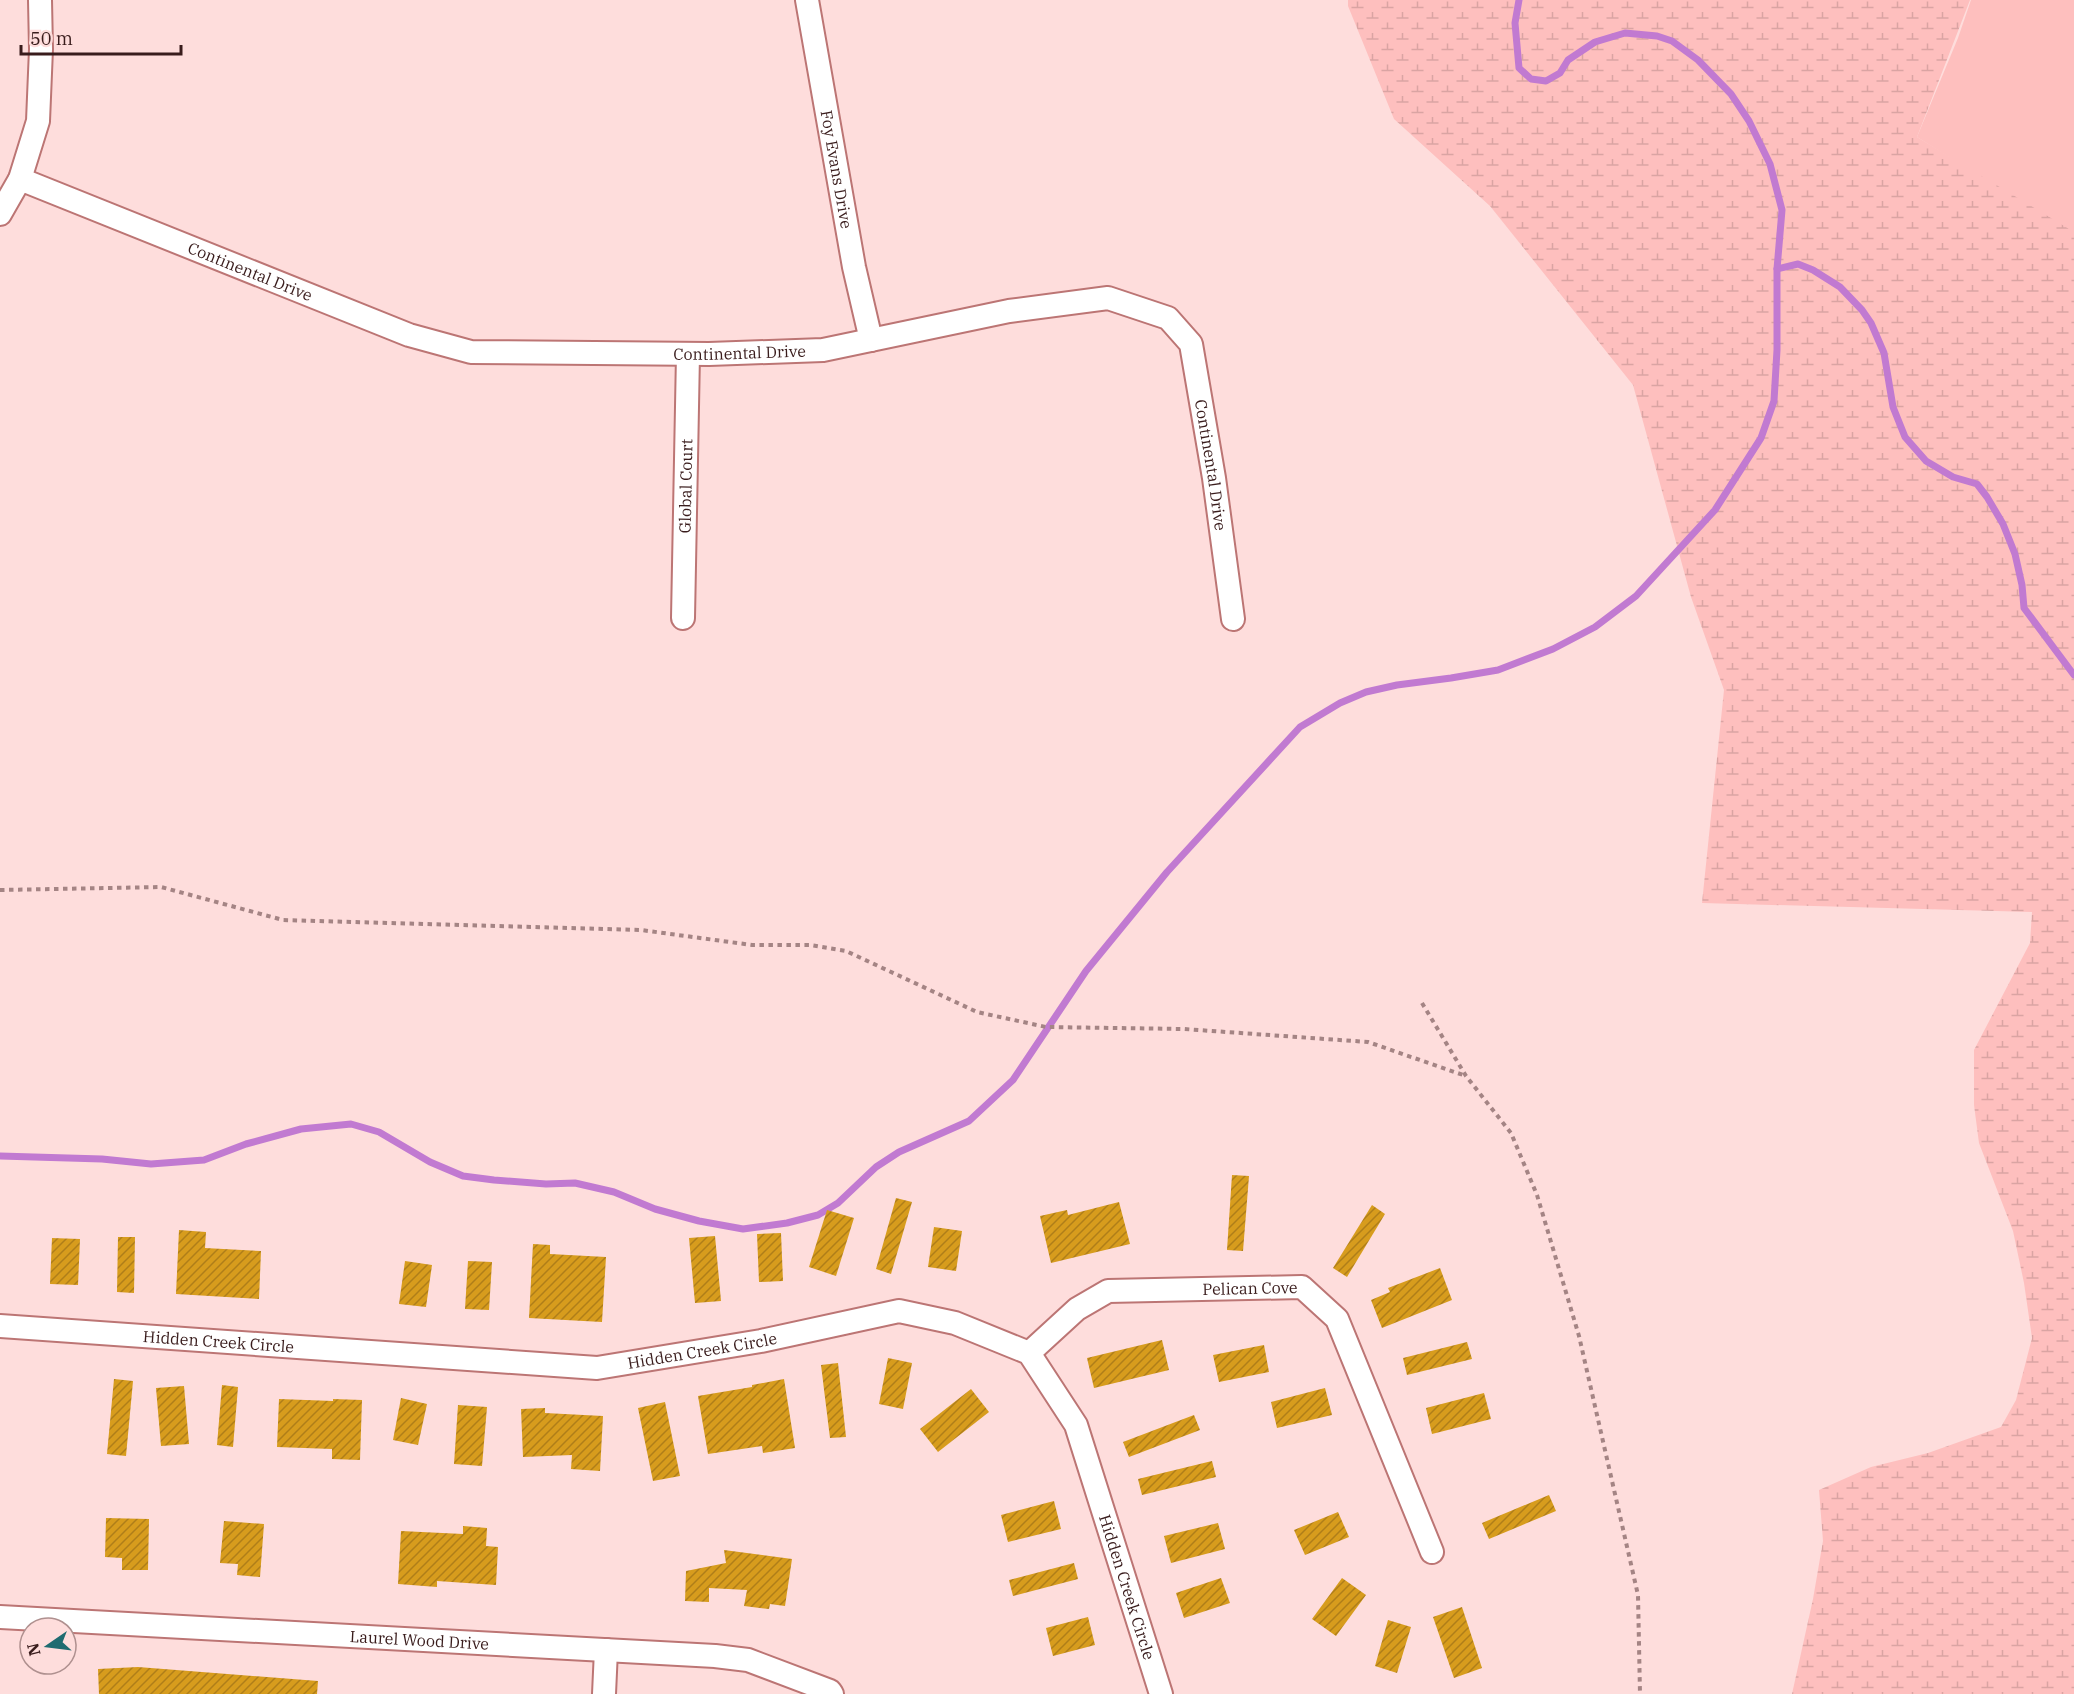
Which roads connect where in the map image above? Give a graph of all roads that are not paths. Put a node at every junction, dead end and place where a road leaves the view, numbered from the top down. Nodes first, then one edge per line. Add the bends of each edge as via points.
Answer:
1 (40, 0) edge
2 (807, 0) edge
3 (20, 180) junction
4 (0, 214) edge
5 (871, 340) junction
6 (688, 354) junction
7 (683, 618) dead end
8 (1233, 619) dead end
9 (0, 1326) edge
10 (1029, 1353) junction
11 (1432, 1552) dead end
12 (0, 1617) edge
13 (606, 1650) junction
14 (604, 1694) edge
15 (832, 1694) edge
16 (1161, 1694) edge

1 - 3 street via 38,121
2 - 5 street, Foy Evans Drive via 854,267
3 - 4 street
3 - 6 street, Continental Drive via 440,344 471,352
5 - 6 street, Continental Drive via 823,350
5 - 8 street, Continental Drive via 1009,311 1108,298 1168,318 1191,344
6 - 7 street, Global Court
9 - 10 street, Hidden Creek Circle via 597,1368 761,1341 899,1311 955,1323
10 - 11 street, Pelican Cove via 1077,1309 1108,1291 1302,1287 1337,1319
10 - 16 street, Hidden Creek Circle via 1076,1425
12 - 13 street, Laurel Wood Drive
13 - 14 street
13 - 15 street, Laurel Wood Drive via 748,1660

